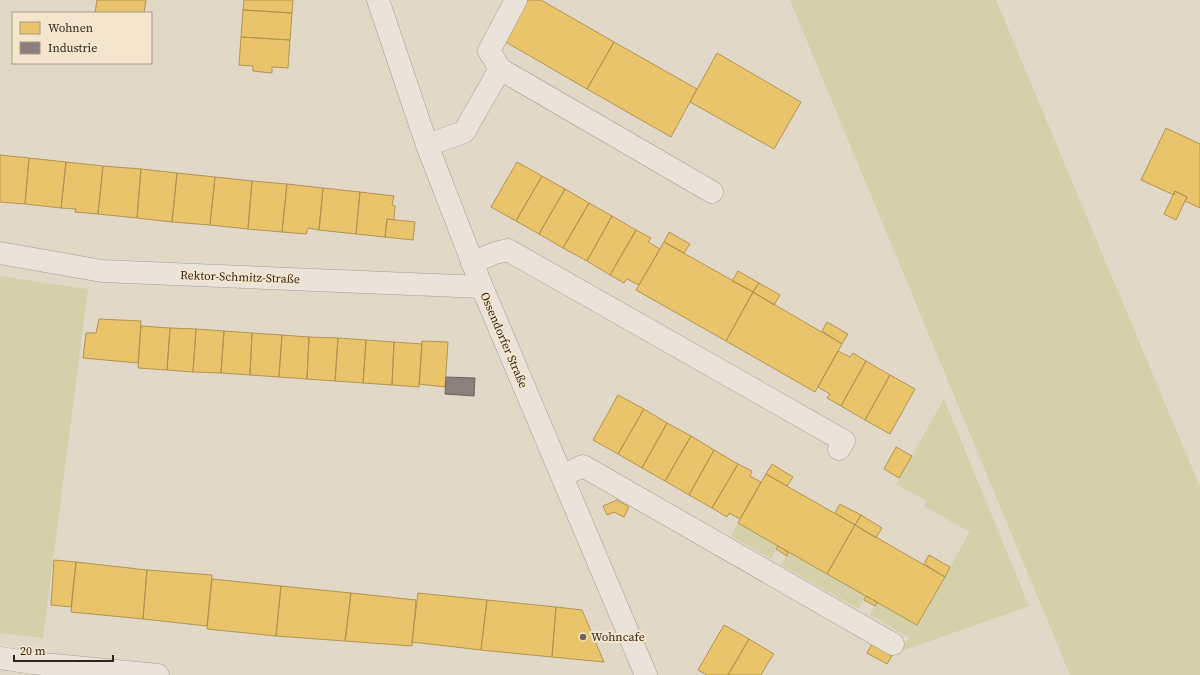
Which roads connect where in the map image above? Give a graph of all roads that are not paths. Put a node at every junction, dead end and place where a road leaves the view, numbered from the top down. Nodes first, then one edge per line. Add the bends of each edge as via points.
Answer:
1 (378, 0) edge
2 (516, 0) edge
3 (500, 69) junction
4 (427, 145) junction
5 (712, 192) dead end
6 (0, 253) edge
7 (472, 263) junction
8 (482, 287) junction
9 (840, 449) dead end
10 (562, 476) junction
11 (893, 644) dead end
12 (0, 658) edge
13 (158, 675) edge
14 (646, 675) edge

1 - 4 street, Ossendorfer Straße
2 - 3 street via 489,51
3 - 4 street via 464,132
3 - 5 street
4 - 7 street, Ossendorfer Straße
6 - 8 street, Rektor-Schmitz-Straße via 102,271
7 - 8 street, Ossendorfer Straße
7 - 9 street via 508,250 844,441
8 - 10 street, Ossendorfer Straße
10 - 11 street via 583,466
10 - 14 street, Ossendorfer Straße
12 - 13 street

